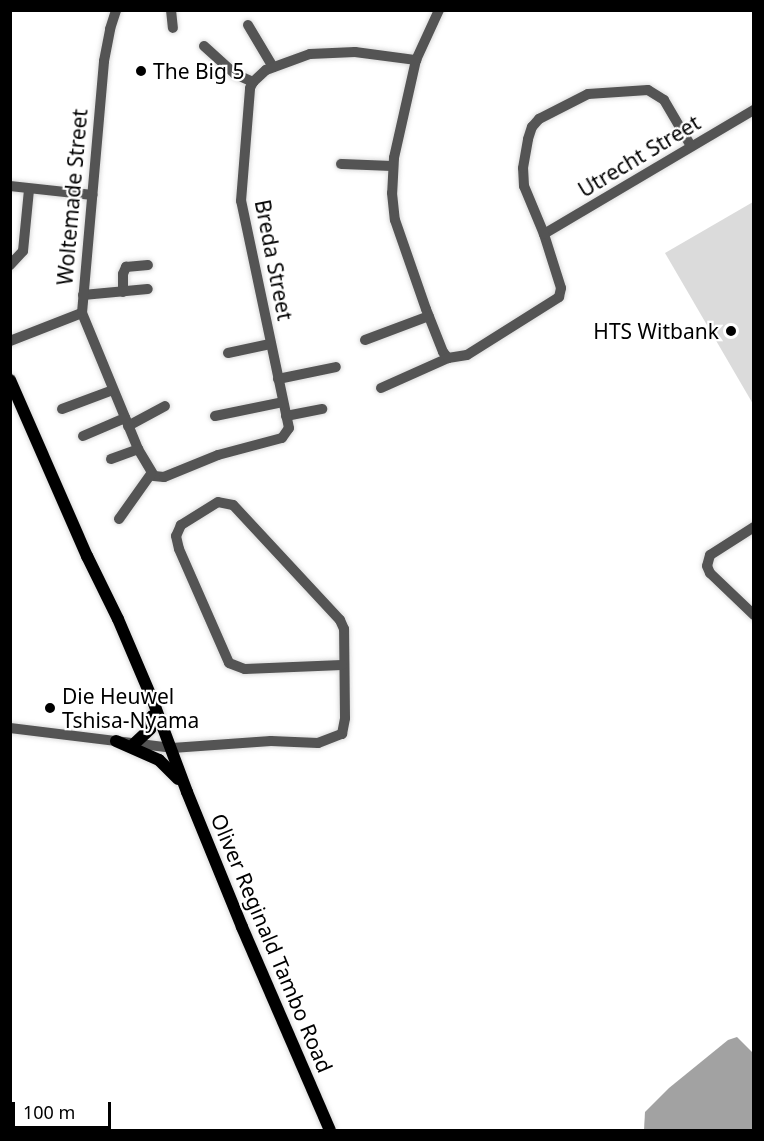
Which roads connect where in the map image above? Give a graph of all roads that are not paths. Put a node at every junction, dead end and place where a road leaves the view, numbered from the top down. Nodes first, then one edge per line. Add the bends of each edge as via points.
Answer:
1 (116, 10) edge
2 (171, 10) edge
3 (439, 10) edge
4 (248, 25) dead end
5 (173, 28) dead end
6 (204, 46) dead end
7 (416, 60) junction
8 (273, 67) junction
9 (253, 82) junction
10 (753, 110) edge
11 (692, 146) junction
12 (341, 164) dead end
13 (393, 166) junction
14 (10, 186) edge
15 (29, 190) junction
16 (93, 195) junction
17 (544, 234) junction
18 (10, 265) edge
19 (148, 265) dead end
20 (148, 289) dead end
21 (123, 292) junction
22 (83, 295) junction
23 (82, 313) junction
24 (429, 316) junction
25 (10, 340) edge
26 (365, 340) dead end
27 (270, 345) junction
28 (228, 353) dead end
29 (448, 358) junction
30 (336, 367) dead end
31 (10, 380) edge
32 (278, 380) junction
33 (381, 388) dead end
34 (113, 390) junction
35 (283, 402) junction
36 (165, 406) dead end
37 (322, 408) dead end
38 (62, 410) dead end
39 (215, 416) dead end
40 (286, 416) junction
41 (127, 422) junction
42 (83, 436) dead end
43 (138, 449) junction
44 (111, 459) dead end
45 (151, 474) junction
46 (119, 519) dead end
47 (753, 530) edge
48 (100, 587) junction
49 (753, 615) edge
50 (342, 665) junction
51 (152, 716) junction
52 (10, 728) edge
53 (116, 741) junction
54 (134, 744) junction
55 (169, 748) junction
56 (187, 792) junction
57 (330, 1131) edge

1 - 16 street, Woltemade Street via 104,61
2 - 5 street
3 - 7 street
4 - 8 street
6 - 9 street via 235,74
7 - 8 street via 325,52
7 - 13 street
8 - 9 street
9 - 27 street, Breda Street via 241,201
10 - 11 street, Utrecht Street
11 - 17 street, Utrecht Street
11 - 17 street via 664,100 648,90 588,94 545,114 532,127 523,168 525,186
12 - 13 street
13 - 24 street via 395,220
14 - 15 street
15 - 16 street
15 - 18 street via 23,251
16 - 22 street, Woltemade Street
17 - 29 street via 561,288 559,297 467,355
19 - 21 street via 126,267
20 - 21 street
21 - 22 street
22 - 23 street, Woltemade Street
23 - 25 street, Woltemade Street
23 - 34 street
24 - 26 street
24 - 29 street
27 - 28 street
27 - 32 street, Breda Street
29 - 33 street
30 - 32 street
31 - 48 main road, Oliver Reginald Tambo Road
32 - 35 street, Breda Street
34 - 38 street
34 - 41 street
35 - 39 street
35 - 40 street, Breda Street
36 - 41 street
37 - 40 street
40 - 45 street via 289,428 282,438 218,455 164,477
41 - 42 street
41 - 43 street
43 - 44 street
43 - 45 street
45 - 46 street
47 - 49 street via 710,555 707,566
48 - 51 main road, Oliver Reginald Tambo Road
48 - 55 main road, Oliver Reginald Tambo Road via 118,619
50 - 50 street via 344,629 340,620 233,505 218,502 177,530 179,549 226,659 234,666 245,669
50 - 55 street via 345,718 342,734 337,738 318,743 271,741
51 - 54 main road via 150,729
51 - 55 main road, Oliver Reginald Tambo Road
52 - 53 street
53 - 54 street
53 - 56 main road via 159,760
54 - 55 street
55 - 56 main road, Oliver Reginald Tambo Road
56 - 57 main road, Oliver Reginald Tambo Road

